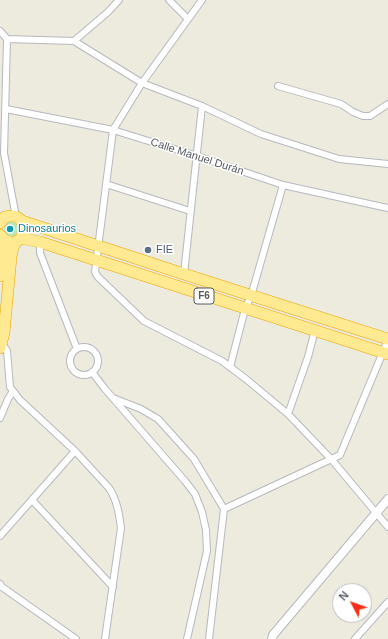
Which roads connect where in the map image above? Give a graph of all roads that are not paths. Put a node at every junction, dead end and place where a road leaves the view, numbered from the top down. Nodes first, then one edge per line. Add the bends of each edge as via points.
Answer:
1 (119, 0) edge
2 (169, 0) edge
3 (202, 0) edge
4 (188, 19) junction
5 (0, 31) edge
6 (7, 39) junction
7 (74, 41) junction
8 (142, 83) junction
9 (278, 86) dead end
10 (388, 104) edge
11 (202, 106) junction
12 (6, 109) junction
13 (112, 130) junction
14 (2, 153) edge
15 (197, 156) junction
16 (388, 164) edge
17 (106, 184) junction
18 (283, 185) junction
19 (388, 208) edge
20 (190, 211) junction
21 (19, 219) junction
22 (1, 220) edge
23 (1, 236) edge
24 (19, 240) junction
25 (40, 242) junction
26 (98, 246) junction
27 (96, 261) junction
28 (184, 274) junction
29 (0, 276) edge
30 (251, 296) junction
31 (246, 309) junction
32 (315, 330) junction
33 (1, 339) edge
34 (388, 339) edge
35 (77, 349) junction
36 (386, 353) edge
37 (230, 367) junction
38 (92, 372) junction
39 (13, 391) junction
40 (112, 397) junction
41 (288, 414) junction
42 (0, 418) edge
43 (75, 452) junction
44 (332, 460) junction
45 (388, 498) edge
46 (32, 500) junction
47 (224, 508) junction
48 (377, 514) junction
49 (388, 526) edge
50 (0, 536) edge
51 (0, 584) edge
52 (113, 587) junction
53 (388, 602) edge
54 (76, 639) edge
55 (105, 639) edge
56 (186, 639) edge
57 (209, 639) edge
58 (272, 639) edge
59 (355, 639) edge

1 - 7 street
2 - 4 street
3 - 4 street
4 - 8 street
5 - 6 street
6 - 7 street
6 - 12 street
7 - 8 street
8 - 11 street
8 - 13 street
9 - 10 street via 341,104 363,116 370,116
11 - 15 street
11 - 16 street via 261,134 324,155
12 - 13 street, Calle Manuel Durán
12 - 14 street
13 - 15 street, Calle Manuel Durán
13 - 17 street
14 - 21 street
15 - 18 street, Calle Manuel Durán
15 - 20 street
17 - 20 street
17 - 26 street
18 - 19 street, Calle Manuel Durán
18 - 30 street
20 - 28 street
21 - 22 highway via 9,216
21 - 24 highway via 25,228
21 - 26 highway, F6
23 - 24 highway via 9,242
23 - 29 highway via 3,251
24 - 25 highway, F6
24 - 33 highway via 13,247 11,256
25 - 27 highway, F6
25 - 35 street via 40,252
26 - 27 street
26 - 28 highway, F6
27 - 31 highway, F6
27 - 37 street via 98,277 144,321
28 - 30 highway, F6
30 - 31 street
30 - 34 highway, F6
31 - 32 highway, F6
31 - 37 street
32 - 36 highway, F6
32 - 41 street
33 - 39 street via 6,351 10,388
34 - 36 street
35 - 38 street via 86,347 97,355 98,364
35 - 38 street via 70,360 73,369 80,374
36 - 44 street via 340,455
37 - 41 street
38 - 40 street
39 - 42 street
39 - 43 street
40 - 47 street via 158,419 194,459
40 - 56 street via 185,481 195,494 202,512 207,551
41 - 44 street
43 - 46 street
43 - 52 street via 113,494 119,512 121,528
44 - 47 street
44 - 48 street
45 - 48 street
46 - 50 street
46 - 52 street
47 - 57 street
48 - 49 street
48 - 58 street
51 - 54 street
52 - 55 street
53 - 59 street

